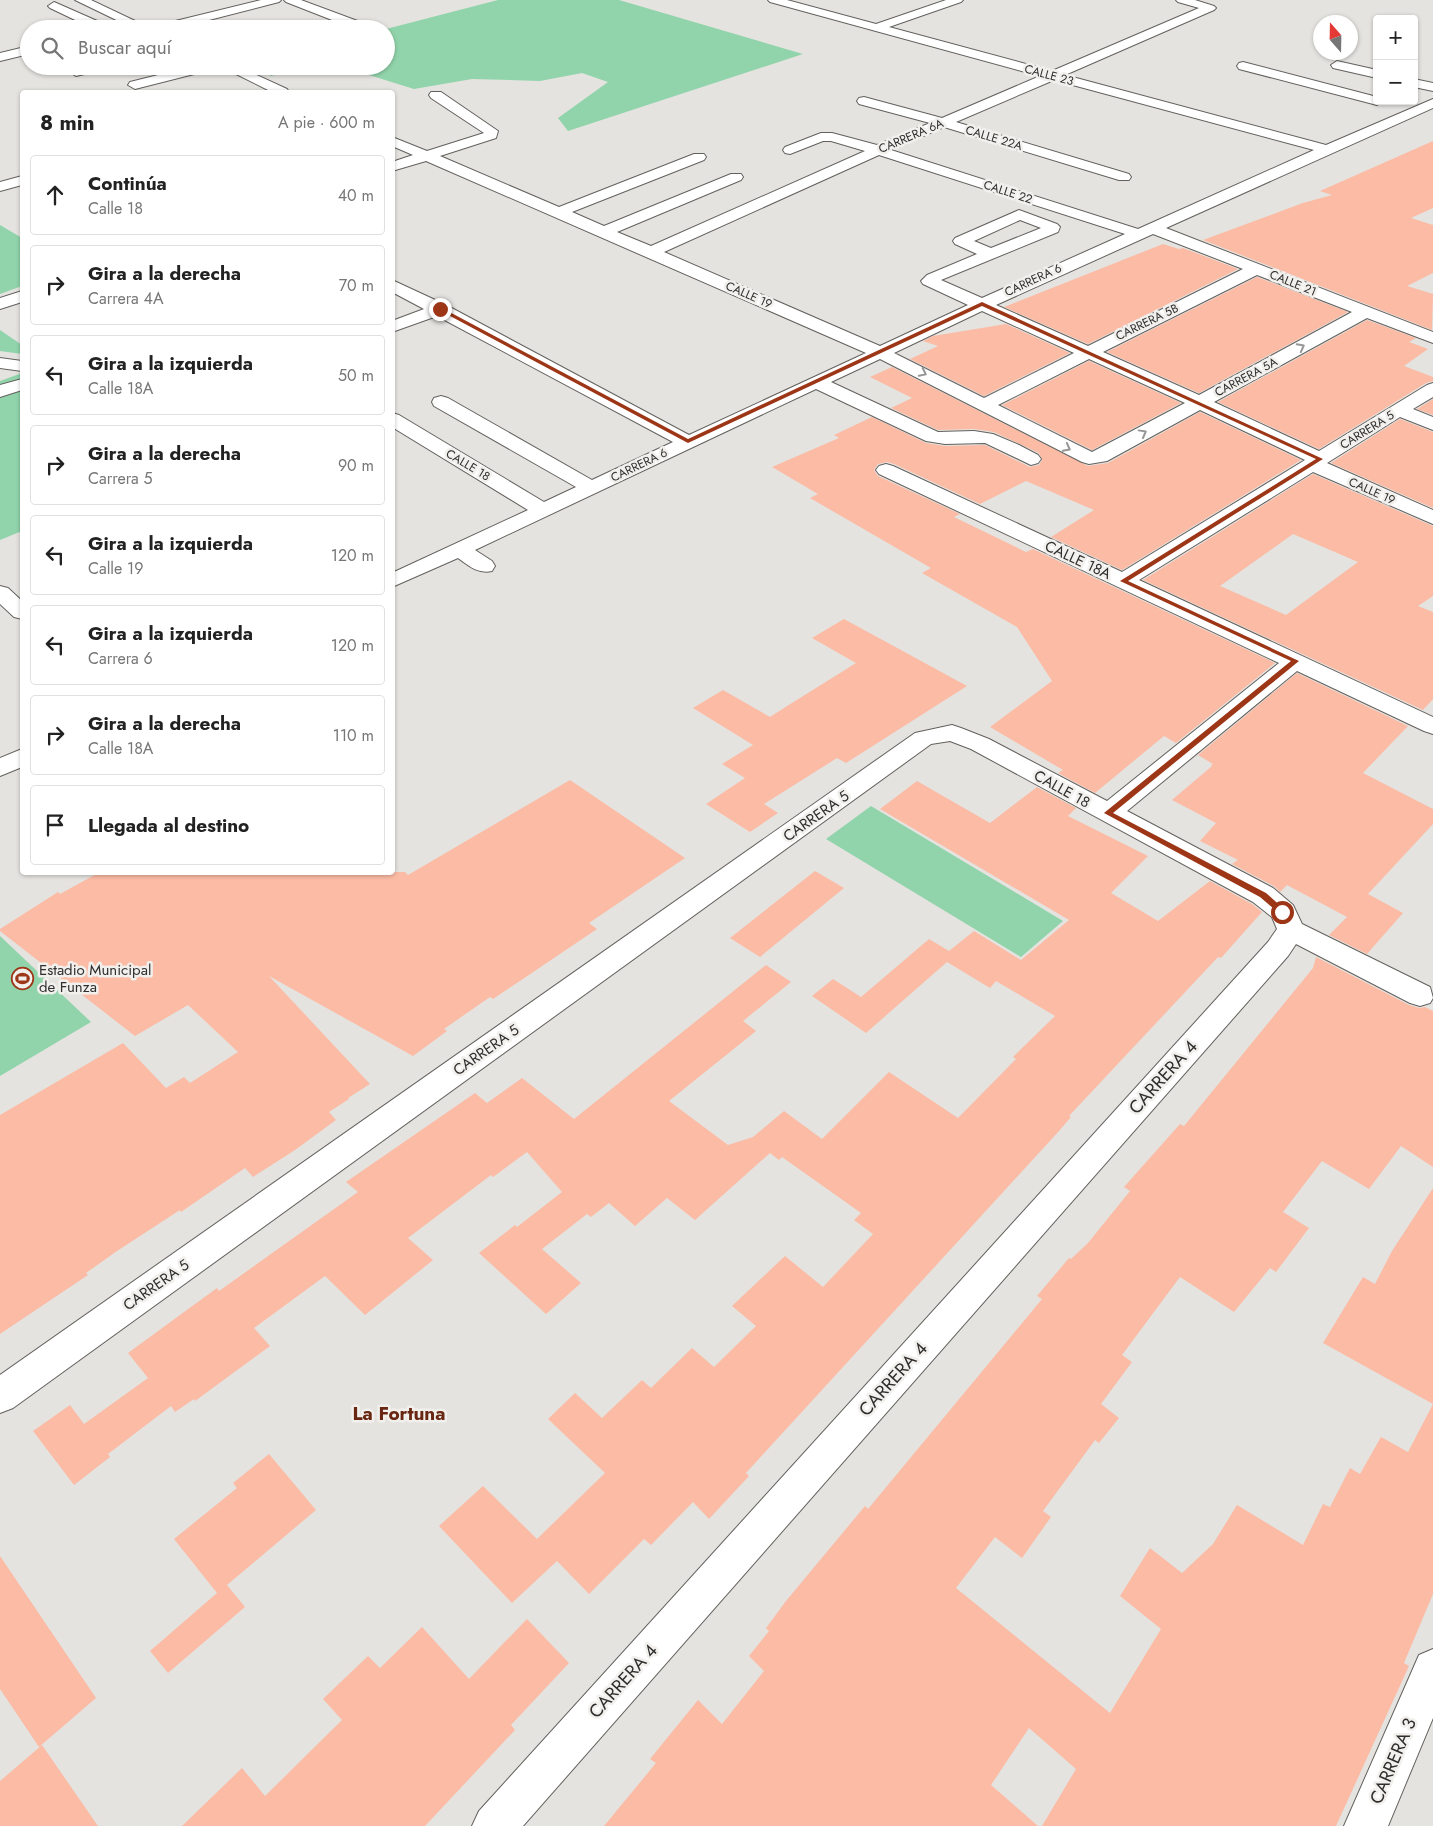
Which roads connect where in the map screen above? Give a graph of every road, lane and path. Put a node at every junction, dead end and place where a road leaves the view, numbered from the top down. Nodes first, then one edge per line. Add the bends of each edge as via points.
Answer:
1 (81, 0) edge
2 (275, 0) edge
3 (290, 0) edge
4 (774, 0) edge
5 (957, 0) edge
6 (1182, 0) edge
7 (54, 6) dead end
8 (84, 20) edge
9 (126, 20) edge
10 (195, 20) edge
11 (343, 20) edge
12 (876, 28) junction
13 (20, 52) edge
14 (0, 56) edge
15 (1338, 65) dead end
16 (1243, 66) dead end
17 (1373, 73) edge
18 (174, 75) edge
19 (245, 75) edge
20 (1051, 75) junction
21 (1418, 84) edge
22 (135, 85) dead end
23 (1433, 87) edge
24 (278, 90) edge
25 (436, 95) dead end
26 (864, 101) dead end
27 (1373, 101) edge
28 (1433, 103) edge
29 (1418, 104) edge
30 (1389, 105) edge
31 (942, 122) junction
32 (395, 142) edge
33 (1325, 149) junction
34 (790, 150) dead end
35 (878, 150) junction
36 (426, 156) junction
37 (699, 157) dead end
38 (395, 166) edge
39 (736, 176) dead end
40 (1124, 177) dead end
41 (20, 181) edge
42 (0, 187) edge
43 (559, 212) junction
44 (1146, 231) junction
45 (604, 232) junction
46 (652, 252) junction
47 (990, 254) dead end
48 (1256, 268) junction
49 (395, 286) edge
50 (20, 297) edge
51 (0, 304) edge
52 (982, 304) junction
53 (440, 309) junction
54 (1366, 312) junction
55 (395, 326) edge
56 (1433, 338) edge
57 (1087, 351) junction
58 (879, 352) junction
59 (0, 363) edge
60 (20, 366) edge
61 (815, 382) junction
62 (20, 385) edge
63 (1433, 389) edge
64 (0, 391) edge
65 (441, 402) dead end
66 (1199, 402) junction
67 (985, 404) junction
68 (1399, 410) junction
69 (395, 421) edge
70 (1433, 424) edge
71 (688, 442) junction
72 (1100, 457) joint
73 (1031, 459) dead end
74 (1316, 461) junction
75 (886, 470) dead end
76 (591, 488) junction
77 (544, 511) junction
78 (1433, 518) edge
79 (459, 550) junction
80 (484, 566) dead end
81 (395, 580) edge
82 (1123, 581) junction
83 (0, 593) edge
84 (20, 610) edge
85 (1296, 661) junction
86 (1433, 726) edge
87 (980, 744) joint
88 (20, 758) edge
89 (0, 768) edge
90 (1108, 813) junction
91 (1291, 930) junction
92 (1420, 995) dead end
93 (0, 1396) edge
94 (1433, 1669) edge
95 (494, 1826) edge
96 (1366, 1826) edge

1 - 9 street
2 - 10 street
3 - 11 street
4 - 12 street, CALLE 23
5 - 12 street
6 - 20 street, CARRERA 6A via 1210,8
7 - 8 street
12 - 20 street, CALLE 23
13 - 14 street
15 - 17 street
16 - 27 street
18 - 22 street
19 - 24 street
20 - 31 street, CARRERA 6A
20 - 33 street, CALLE 23
21 - 23 street
25 - 36 street via 492,134
26 - 31 street, CALLE 22A
28 - 29 street, CARRERA 6
30 - 33 street, CARRERA 6
31 - 35 street, CARRERA 6A
31 - 40 street, CALLE 22A
32 - 36 street, CALLE 19
33 - 44 street, CARRERA 6
34 - 35 street, CALLE 22 via 826,136
35 - 44 street, CALLE 22
35 - 46 street, CARRERA 6A
36 - 38 street
36 - 43 street, CALLE 19
37 - 43 street
39 - 45 street
41 - 42 street
43 - 45 street, CALLE 19
44 - 48 street, CALLE 21
44 - 52 street, CARRERA 6
45 - 46 street, CALLE 19
46 - 58 street, CALLE 19
47 - 52 street, CALLE 19 via 929,281
48 - 54 street, CALLE 21
48 - 57 street, CARRERA 5B
49 - 53 street
50 - 51 street
52 - 57 street, CALLE 19
52 - 58 street, CARRERA 6
53 - 55 street
53 - 71 street
54 - 56 street, CALLE 21
66 -> 54 street, CARRERA 5A
57 - 66 street, CALLE 19
57 - 67 street, CARRERA 5B
58 - 61 street, CARRERA 6
58 -> 67 street, CALLE 19
59 - 60 street
61 - 71 street, CARRERA 6
61 - 73 street via 933,437 945,440 991,439
62 - 64 street
63 - 68 street, CARRERA 5
65 - 76 street
72 -> 66 street, CARRERA 5A
66 - 74 street, CALLE 19
67 -> 72 street, CALLE 19 via 1081,455
68 - 70 street
68 - 74 street, CARRERA 5
69 - 77 street, CALLE 18
71 - 76 street, CARRERA 6
74 - 78 street, CALLE 19
74 - 82 street, CARRERA 5
75 - 82 street, CALLE 18A
76 - 77 street, CARRERA 6
77 - 79 street, CARRERA 6
79 - 80 street
79 - 81 street, CARRERA 6
82 - 85 street, CALLE 18A
83 - 84 street
85 - 86 street, CALLE 18A
85 - 90 street
87 - 90 street, CALLE 18
87 - 93 street, CARRERA 5 via 952,733 924,738
88 - 89 street
90 - 91 street, CALLE 18 via 1263,895 1282,912
91 - 92 street
91 - 95 street, CARRERA 4 via 1278,949
94 - 96 street, CARRERA 3

